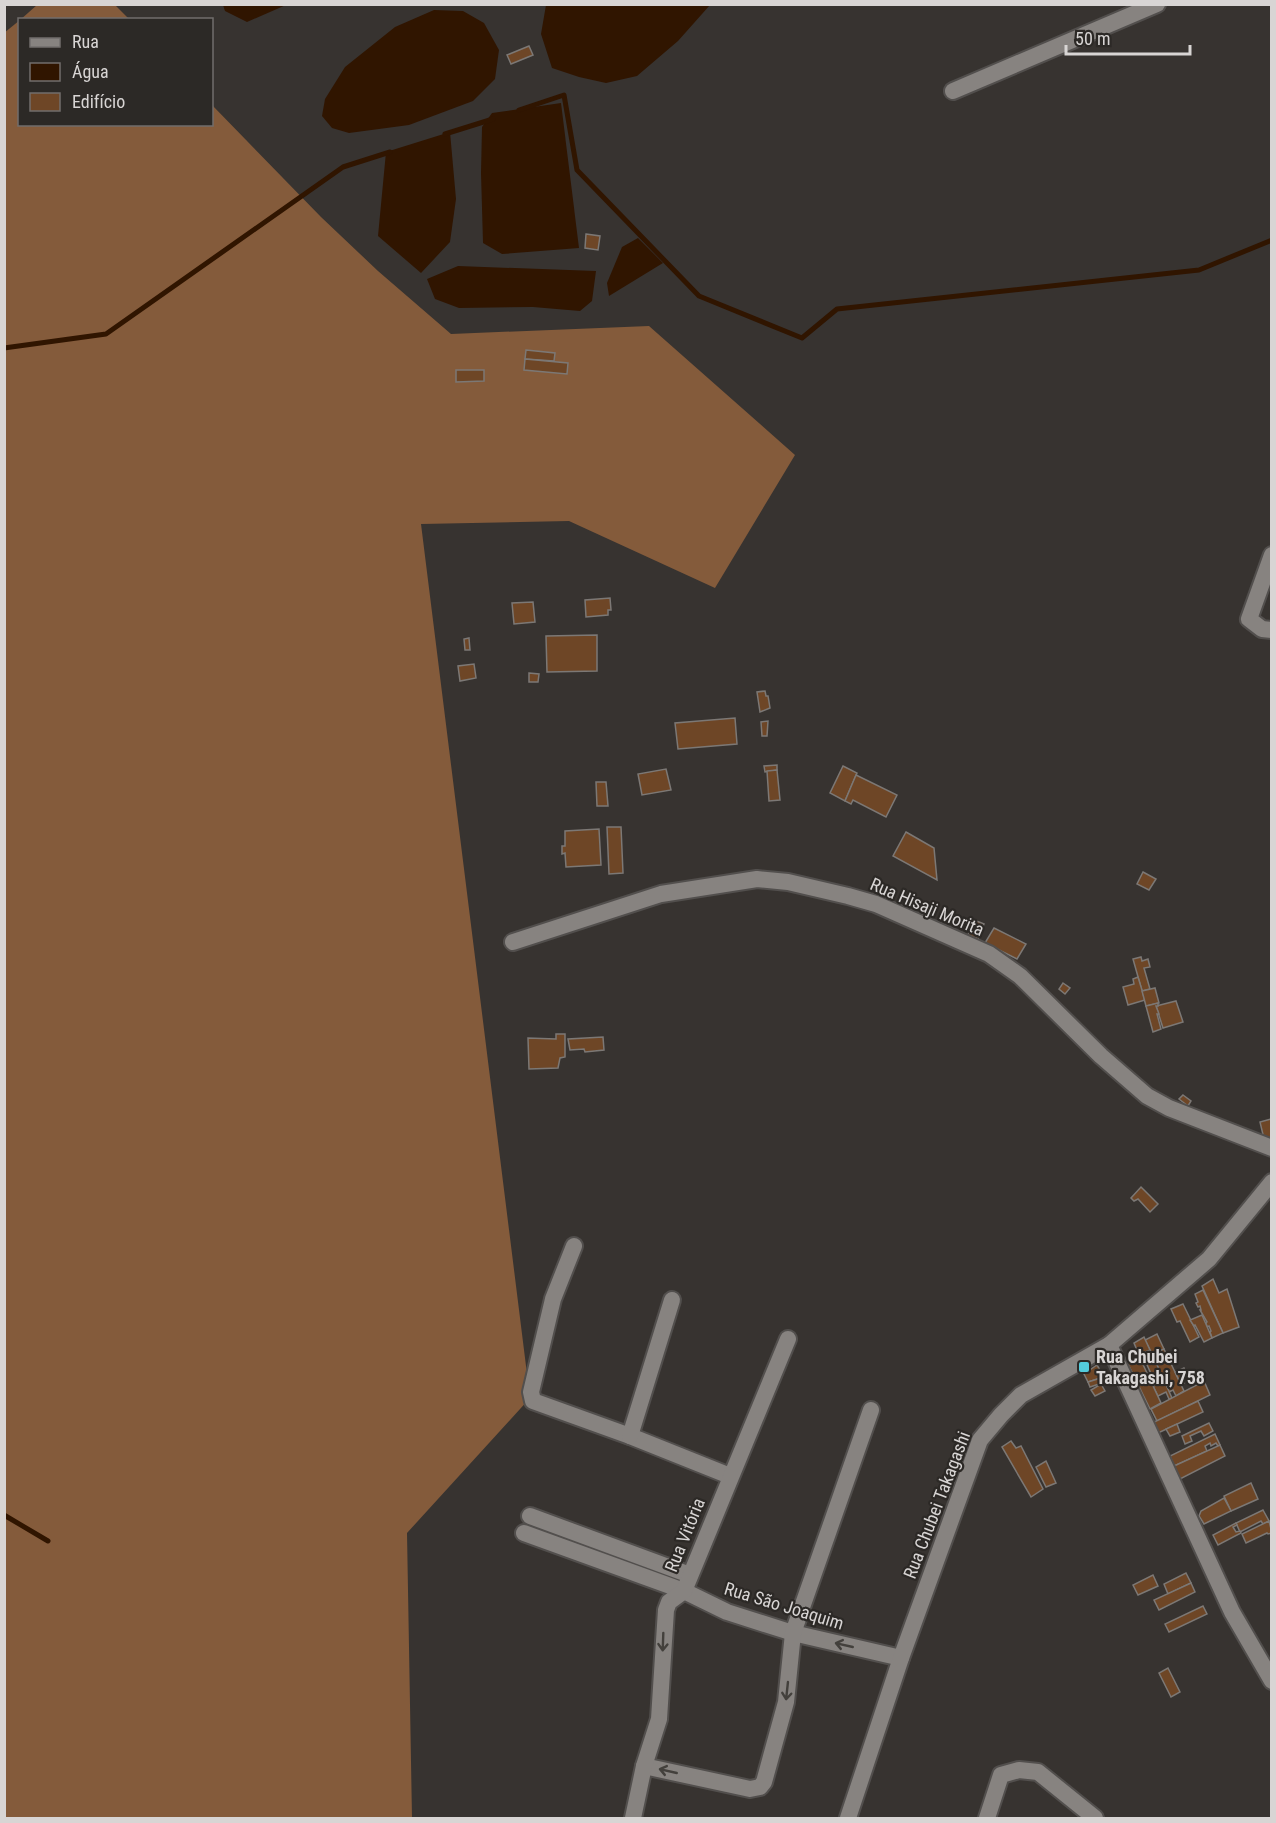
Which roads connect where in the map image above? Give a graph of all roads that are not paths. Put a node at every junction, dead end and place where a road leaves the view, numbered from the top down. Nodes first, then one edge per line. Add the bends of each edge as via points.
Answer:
1 (1156, 4) edge
2 (953, 91) dead end
3 (1272, 555) edge
4 (1272, 630) edge
5 (513, 942) dead end
6 (1272, 1148) edge
7 (1272, 1182) edge
8 (574, 1246) dead end
9 (672, 1300) dead end
10 (788, 1339) dead end
11 (1109, 1345) junction
12 (871, 1410) dead end
13 (630, 1436) junction
14 (730, 1476) junction
15 (530, 1516) dead end
16 (524, 1533) dead end
17 (687, 1583) junction
18 (793, 1633) junction
19 (901, 1658) junction
20 (1272, 1681) edge
21 (644, 1766) junction
22 (633, 1818) edge
23 (848, 1818) edge
24 (987, 1818) edge
25 (1095, 1818) edge

1 - 2 street
3 - 4 street via 1249,619 1262,629
5 - 6 street, Rua Hisaji Morita via 661,894 757,879 848,896 876,904 990,954 1020,976 1147,1096 1168,1108
7 - 11 street, Rua Chubei Takagashi via 1209,1258
8 - 13 street via 553,1299 531,1396 539,1405
9 - 13 street
10 - 14 street, Rua Vitória
11 - 19 street, Rua Chubei Takagashi via 1021,1395 980,1440
11 - 20 street via 1232,1612
12 - 18 street
13 - 14 street
14 - 17 street, Rua Vitória
15 - 17 street
16 - 17 street, Rua São Joaquim
17 - 18 street, Rua São Joaquim via 727,1612
17 -> 21 street, Rua Vitória via 669,1602 664,1616 659,1719
19 -> 18 street, Rua São Joaquim
18 -> 21 street via 786,1702 760,1787 750,1789
19 - 23 street, Rua Chubei Takagashi
21 - 22 street, Rua Vitória
24 - 25 street via 1001,1775 1019,1770 1038,1772

